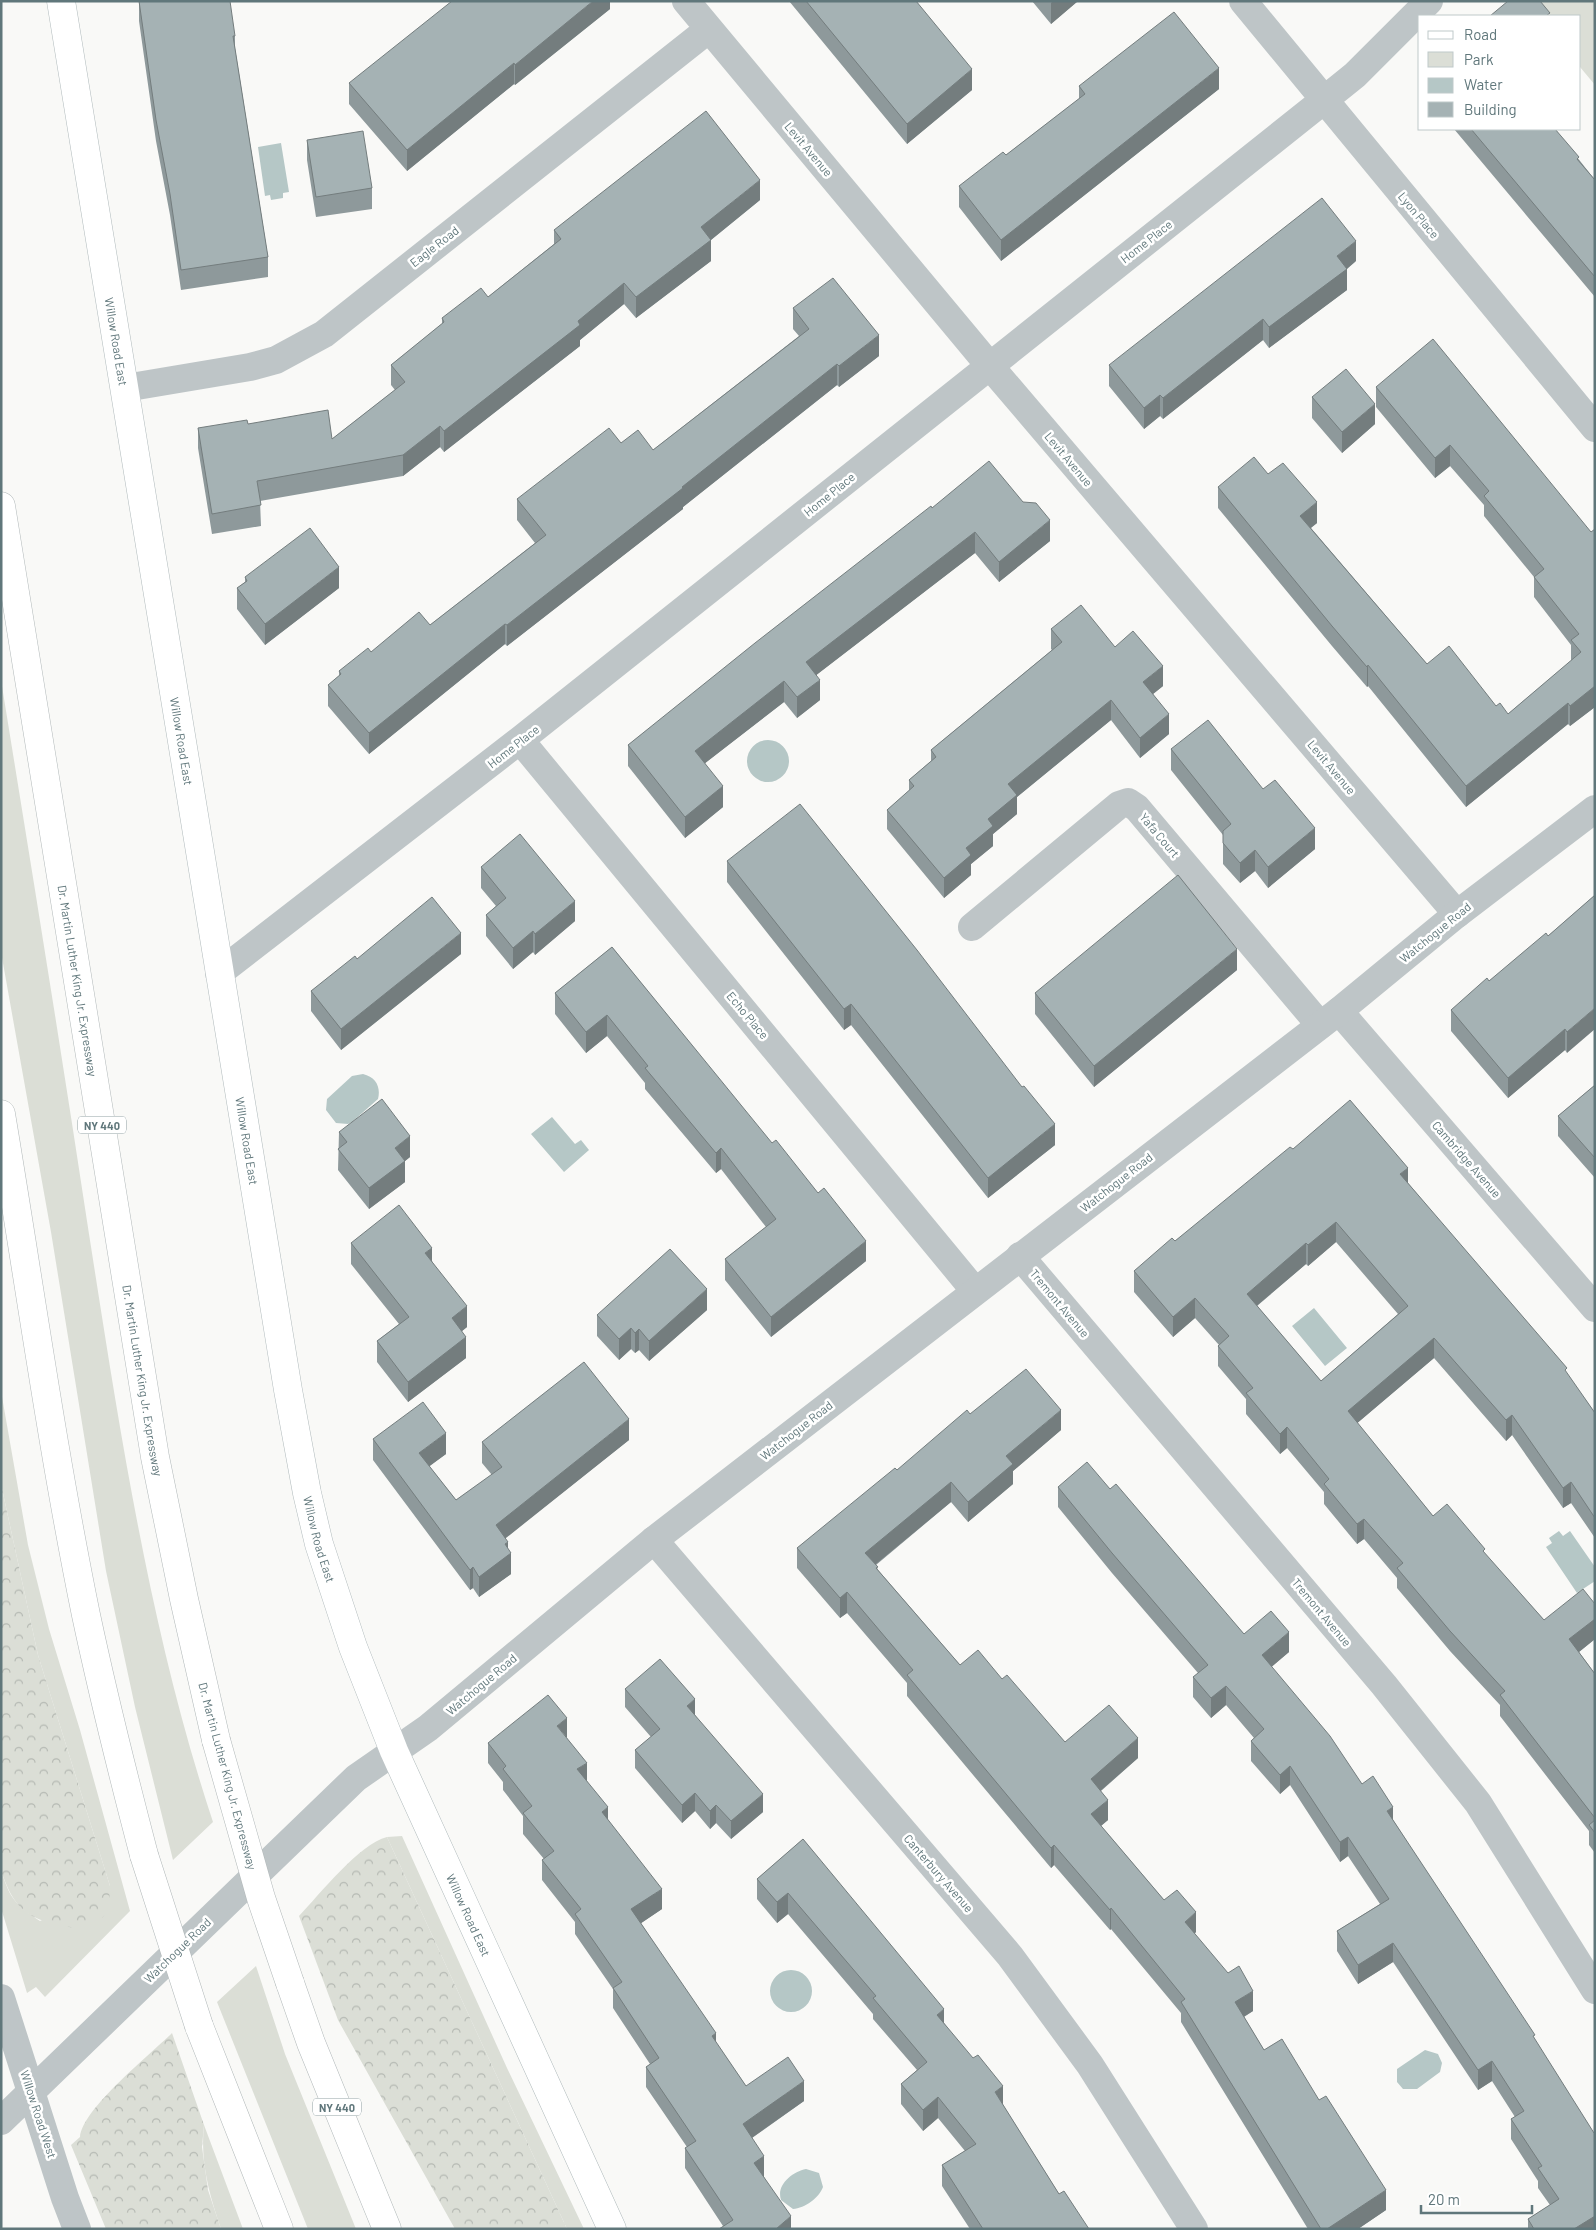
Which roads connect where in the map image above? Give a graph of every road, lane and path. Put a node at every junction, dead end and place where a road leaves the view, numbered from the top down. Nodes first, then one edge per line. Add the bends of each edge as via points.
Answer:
1 (61, 1) edge
2 (686, 1) edge
3 (1243, 1) edge
4 (1428, 1) edge
5 (709, 29) junction
6 (1324, 100) junction
7 (989, 366) junction
8 (125, 388) junction
9 (1595, 428) edge
10 (1, 506) edge
11 (520, 740) junction
12 (1595, 809) edge
13 (1457, 914) junction
14 (972, 927) dead end
15 (219, 973) junction
16 (1329, 1018) junction
17 (1, 1114) edge
18 (1020, 1256) junction
19 (975, 1291) junction
20 (1595, 1308) edge
21 (654, 1540) junction
22 (394, 1751) junction
23 (1595, 1990) edge
24 (1, 1998) edge
25 (32, 2090) junction
26 (1, 2120) edge
27 (77, 2229) edge
28 (279, 2229) edge
29 (387, 2229) edge
30 (612, 2229) edge
31 (1194, 2229) edge

1 - 8 main road, Willow Road East
2 - 5 street, Levit Avenue
3 - 6 street, Lyon Place
4 - 6 street, Home Place via 1376,55
5 - 7 street, Levit Avenue
5 - 8 street, Eagle Road via 324,334 298,350 250,367
6 - 7 street, Home Place
6 - 9 street, Lyon Place
7 - 11 street, Home Place
7 - 13 street, Levit Avenue
8 - 15 main road, Willow Road East
10 - 29 main road, Dr. Martin Luther King Jr. Expressway / NY 440, bridge via 155,1457 184,1599 216,1740 261,1898 315,2052
11 - 15 street, Home Place
11 - 19 street, Echo Place
12 - 13 street, Watchogue Road
13 - 16 street, Watchogue Road
14 - 16 street, Yafa Court via 1119,805 1128,802 1137,808
15 - 22 main road, Willow Road East via 307,1493 338,1604
16 - 18 street, Watchogue Road
16 - 20 street, Cambridge Avenue
17 - 28 main road, bridge via 62,1485 112,1732 144,1855 199,2026
18 - 19 street, Watchogue Road
18 - 23 street, Tremont Avenue via 1384,1684 1478,1803
19 - 21 street, Watchogue Road
21 - 22 street, Watchogue Road via 428,1728
21 - 31 street, Canterbury Avenue via 1010,1956 1090,2065
22 - 25 street, Watchogue Road via 356,1778
22 - 30 main road, Willow Road East
24 - 25 street, Willow Road West
25 - 26 street, Watchogue Road
25 - 27 street, Willow Road West

